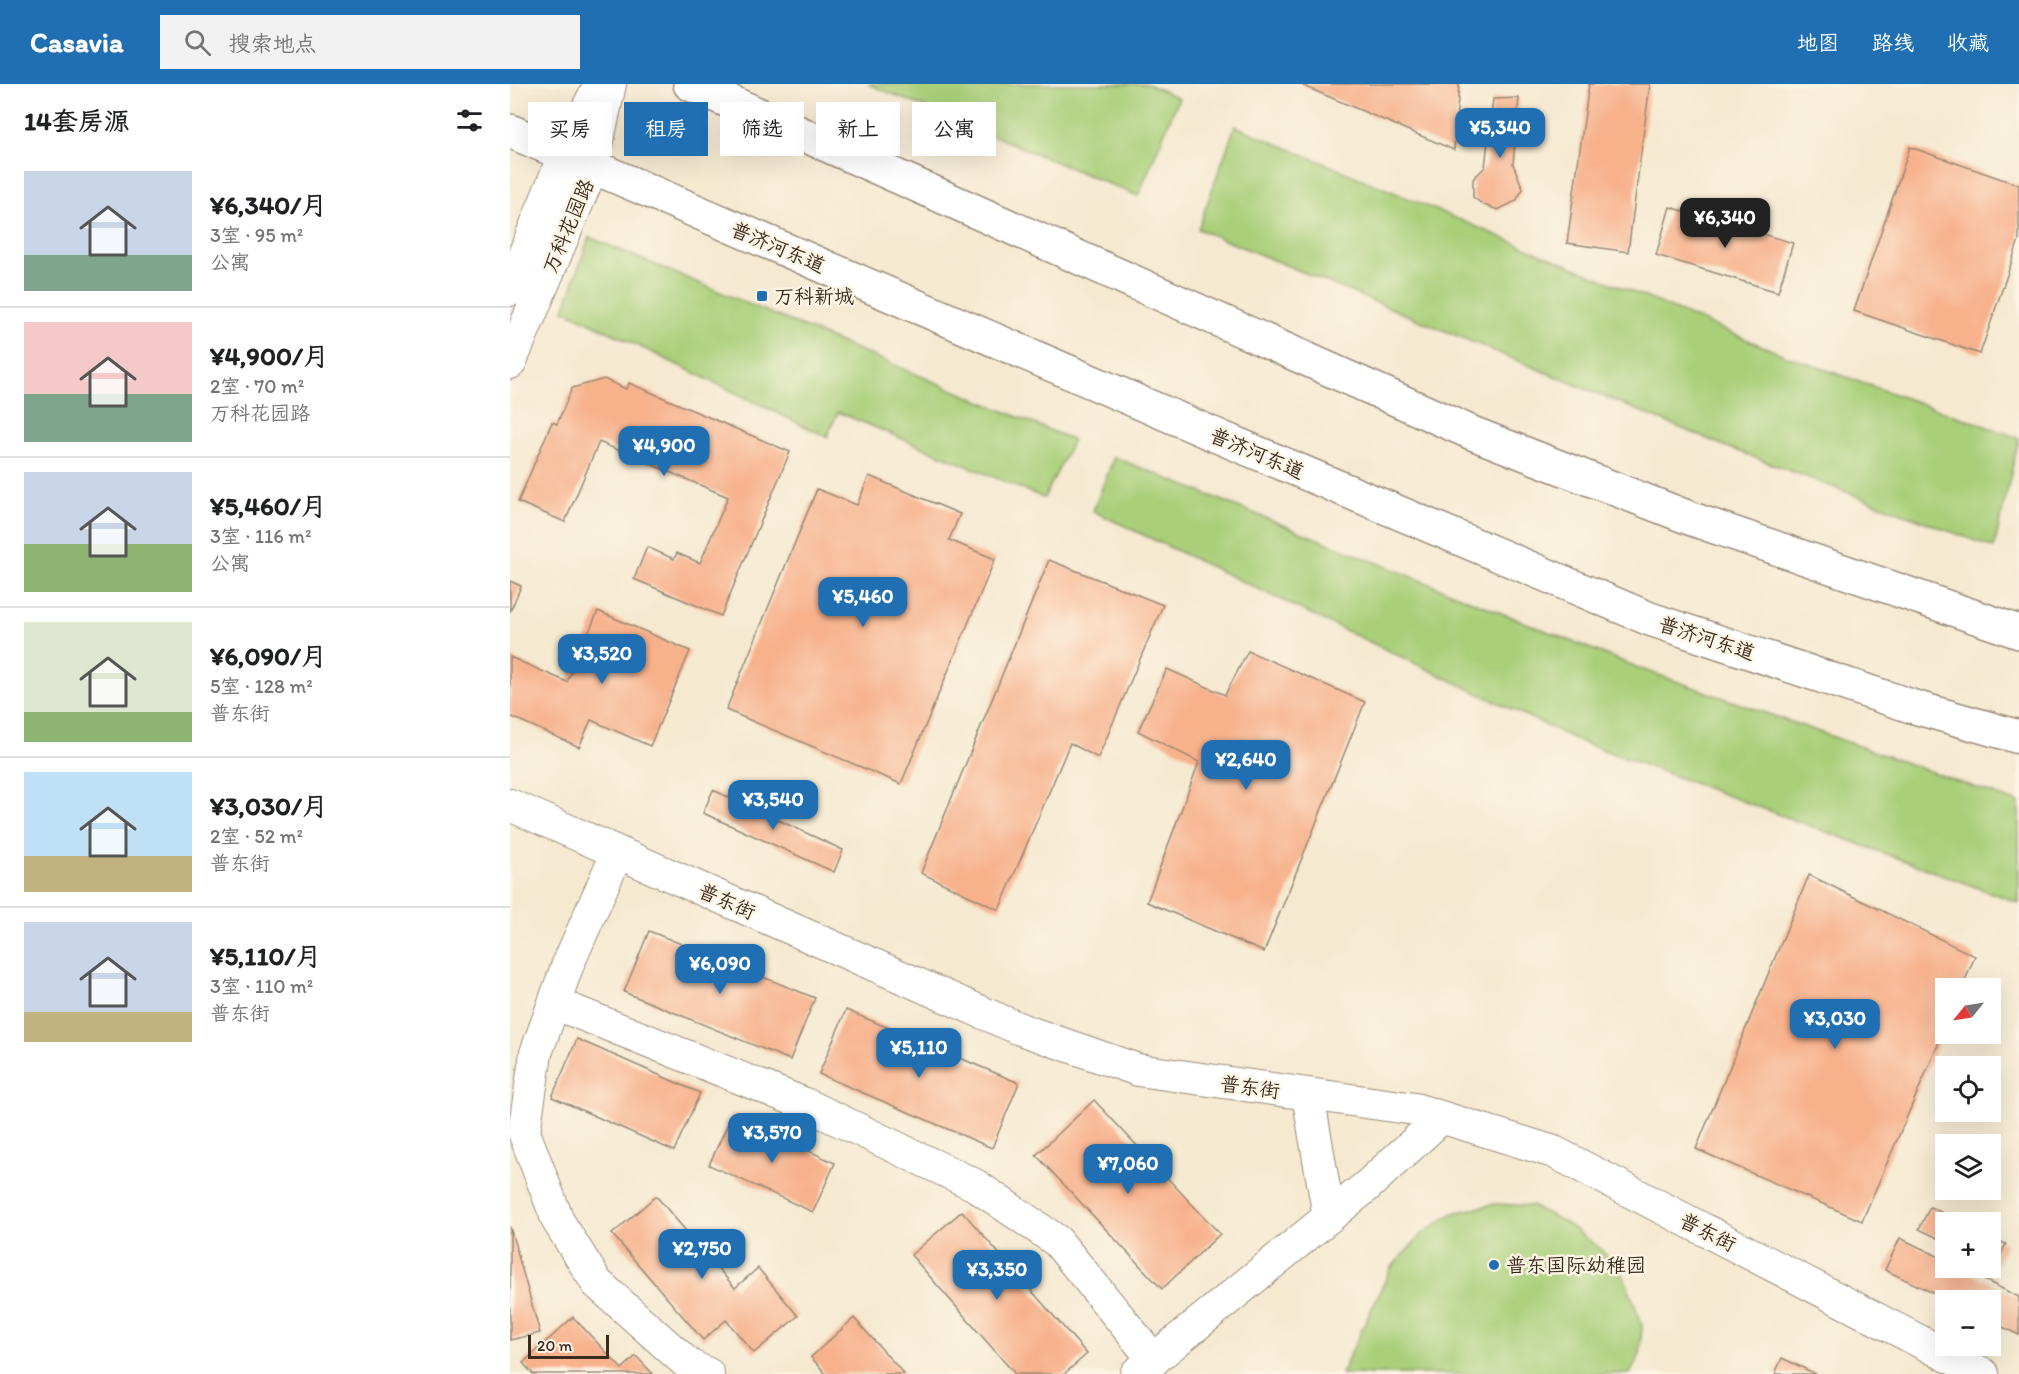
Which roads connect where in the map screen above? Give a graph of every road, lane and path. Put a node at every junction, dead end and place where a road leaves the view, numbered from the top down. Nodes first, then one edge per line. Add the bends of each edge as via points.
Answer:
1 (600, 84) edge
2 (610, 84) edge
3 (690, 84) edge
4 (510, 131) edge
5 (578, 161) junction
6 (510, 290) edge
7 (510, 363) edge
8 (2019, 632) edge
9 (2019, 736) edge
10 (510, 805) edge
11 (617, 853) junction
12 (554, 1003) junction
13 (1308, 1095) junction
14 (1441, 1118) junction
15 (1329, 1217) junction
16 (1145, 1367) edge
17 (708, 1374) edge
18 (1983, 1374) edge

1 - 5 street, 万科花园路
2 - 5 street, 万科花园路
3 - 8 main road via 1472,434 1692,519
4 - 5 main road, 普济河东道
5 - 6 street, 万科花园路
5 - 7 street, 万科花园路
5 - 9 main road, 普济河东道 via 1650,619 1911,706
10 - 11 street, 普东街
11 - 12 street
11 - 13 street, 普东街 via 1020,1029 1138,1070
12 - 16 street via 805,1104 975,1185 1057,1241
12 - 17 street via 536,1053 524,1132 558,1221 597,1283 689,1365
13 - 14 street, 普东街 via 1415,1109
13 - 15 street
14 - 15 street
14 - 18 street, 普东街 via 1554,1152
15 - 16 street

